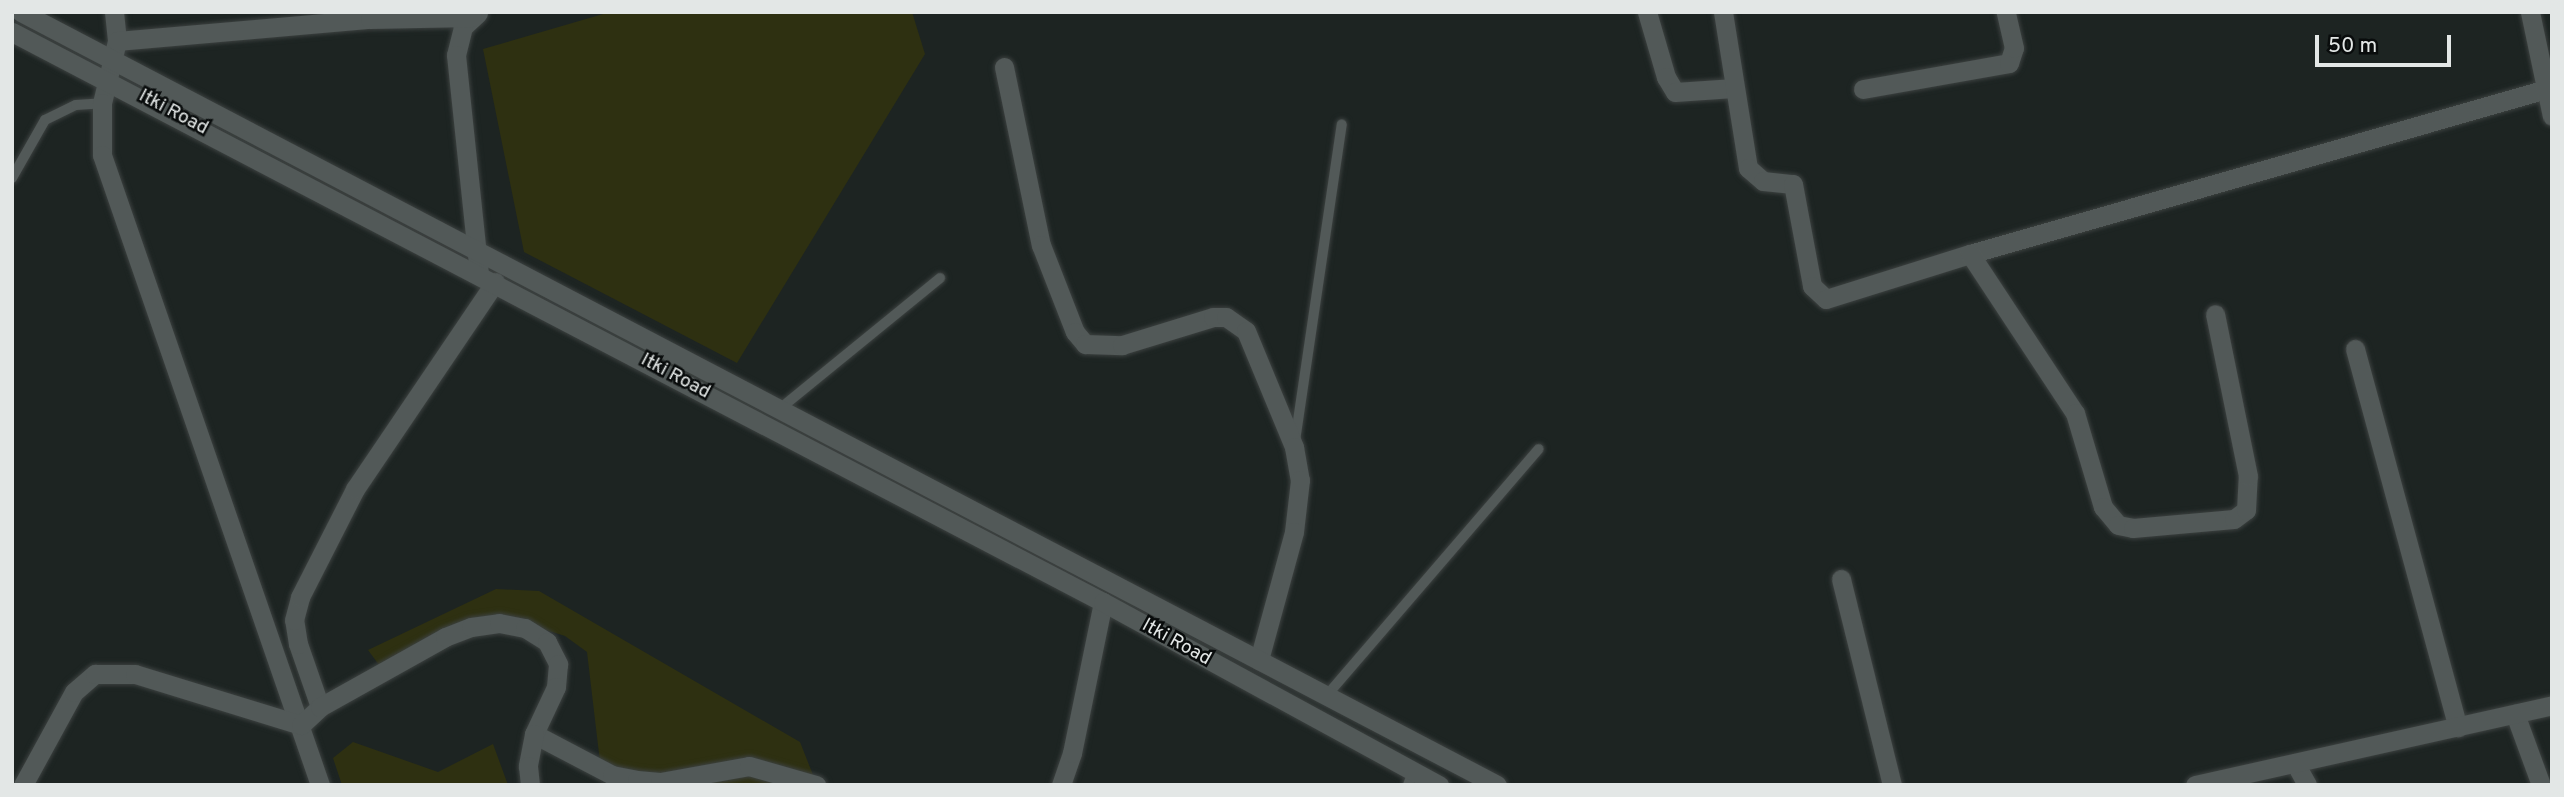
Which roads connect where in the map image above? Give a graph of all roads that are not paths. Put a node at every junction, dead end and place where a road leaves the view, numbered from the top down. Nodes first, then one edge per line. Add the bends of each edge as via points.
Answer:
1 (22, 12) edge
2 (114, 12) edge
3 (1647, 12) edge
4 (1723, 12) edge
5 (2007, 12) edge
6 (2530, 12) edge
7 (476, 15) edge
8 (12, 32) edge
9 (116, 50) junction
10 (1004, 67) dead end
11 (110, 80) junction
12 (1734, 88) junction
13 (1863, 89) dead end
14 (2546, 89) junction
15 (102, 103) junction
16 (2552, 116) edge
17 (1342, 124) dead end
18 (12, 178) edge
19 (476, 249) junction
20 (1970, 254) junction
21 (487, 277) junction
22 (940, 278) dead end
23 (2215, 314) dead end
24 (2355, 349) dead end
25 (782, 407) junction
26 (1294, 447) junction
27 (1539, 449) dead end
28 (1841, 579) dead end
29 (1103, 602) junction
30 (1259, 660) junction
31 (1328, 694) junction
32 (2552, 705) edge
33 (320, 707) junction
34 (2515, 714) junction
35 (302, 725) junction
36 (2458, 727) junction
37 (534, 734) junction
38 (2295, 763) junction
39 (1411, 778) edge
40 (23, 785) edge
41 (320, 785) edge
42 (530, 785) edge
43 (816, 785) edge
44 (1061, 785) edge
45 (1439, 785) edge
46 (1497, 785) edge
47 (1892, 785) edge
48 (2195, 785) edge
49 (2306, 785) edge
50 (2541, 785) edge

1 - 9 street
2 - 9 street
3 - 12 street via 1666,78 1675,92
4 - 12 street
5 - 13 street via 2014,48 2009,63
6 - 14 street
7 - 9 street via 370,19
7 - 19 street via 463,27 456,55
8 - 11 street, Itki Road
9 - 11 street
9 - 19 street
10 - 26 street via 1041,245 1075,332 1085,344 1122,345 1213,317 1238,322 1246,331
11 - 15 street
11 - 21 street, Itki Road
12 - 20 street via 1748,167 1763,181 1793,184 1797,192 1812,285 1818,295 1836,299
14 - 16 street
14 - 20 street
15 - 18 lane via 76,105 45,120
15 - 35 street via 102,155 113,191
17 - 26 lane
19 - 21 street
19 - 25 street
20 - 23 street via 2076,414 2102,507 2118,525 2133,528 2234,519 2246,510 2248,476
21 - 29 street, Itki Road
21 - 33 street via 355,489 300,597 295,620 298,645
22 - 25 lane
24 - 36 street
25 - 30 street
26 - 30 street via 1299,503
27 - 31 lane
28 - 47 street
29 - 39 street, Itki Road via 1391,759
29 - 44 street via 1072,753
30 - 31 street
31 - 46 street
32 - 34 street
33 - 35 street
33 - 37 street via 445,637 471,627 499,624 525,628 547,642 558,664 556,687
34 - 36 street
34 - 50 street
35 - 40 street via 135,674 95,674 74,692
35 - 41 street
36 - 38 street
37 - 42 street
37 - 43 street via 612,775 637,780 660,782 749,766
38 - 48 street
38 - 49 street
39 - 45 street, Itki Road

